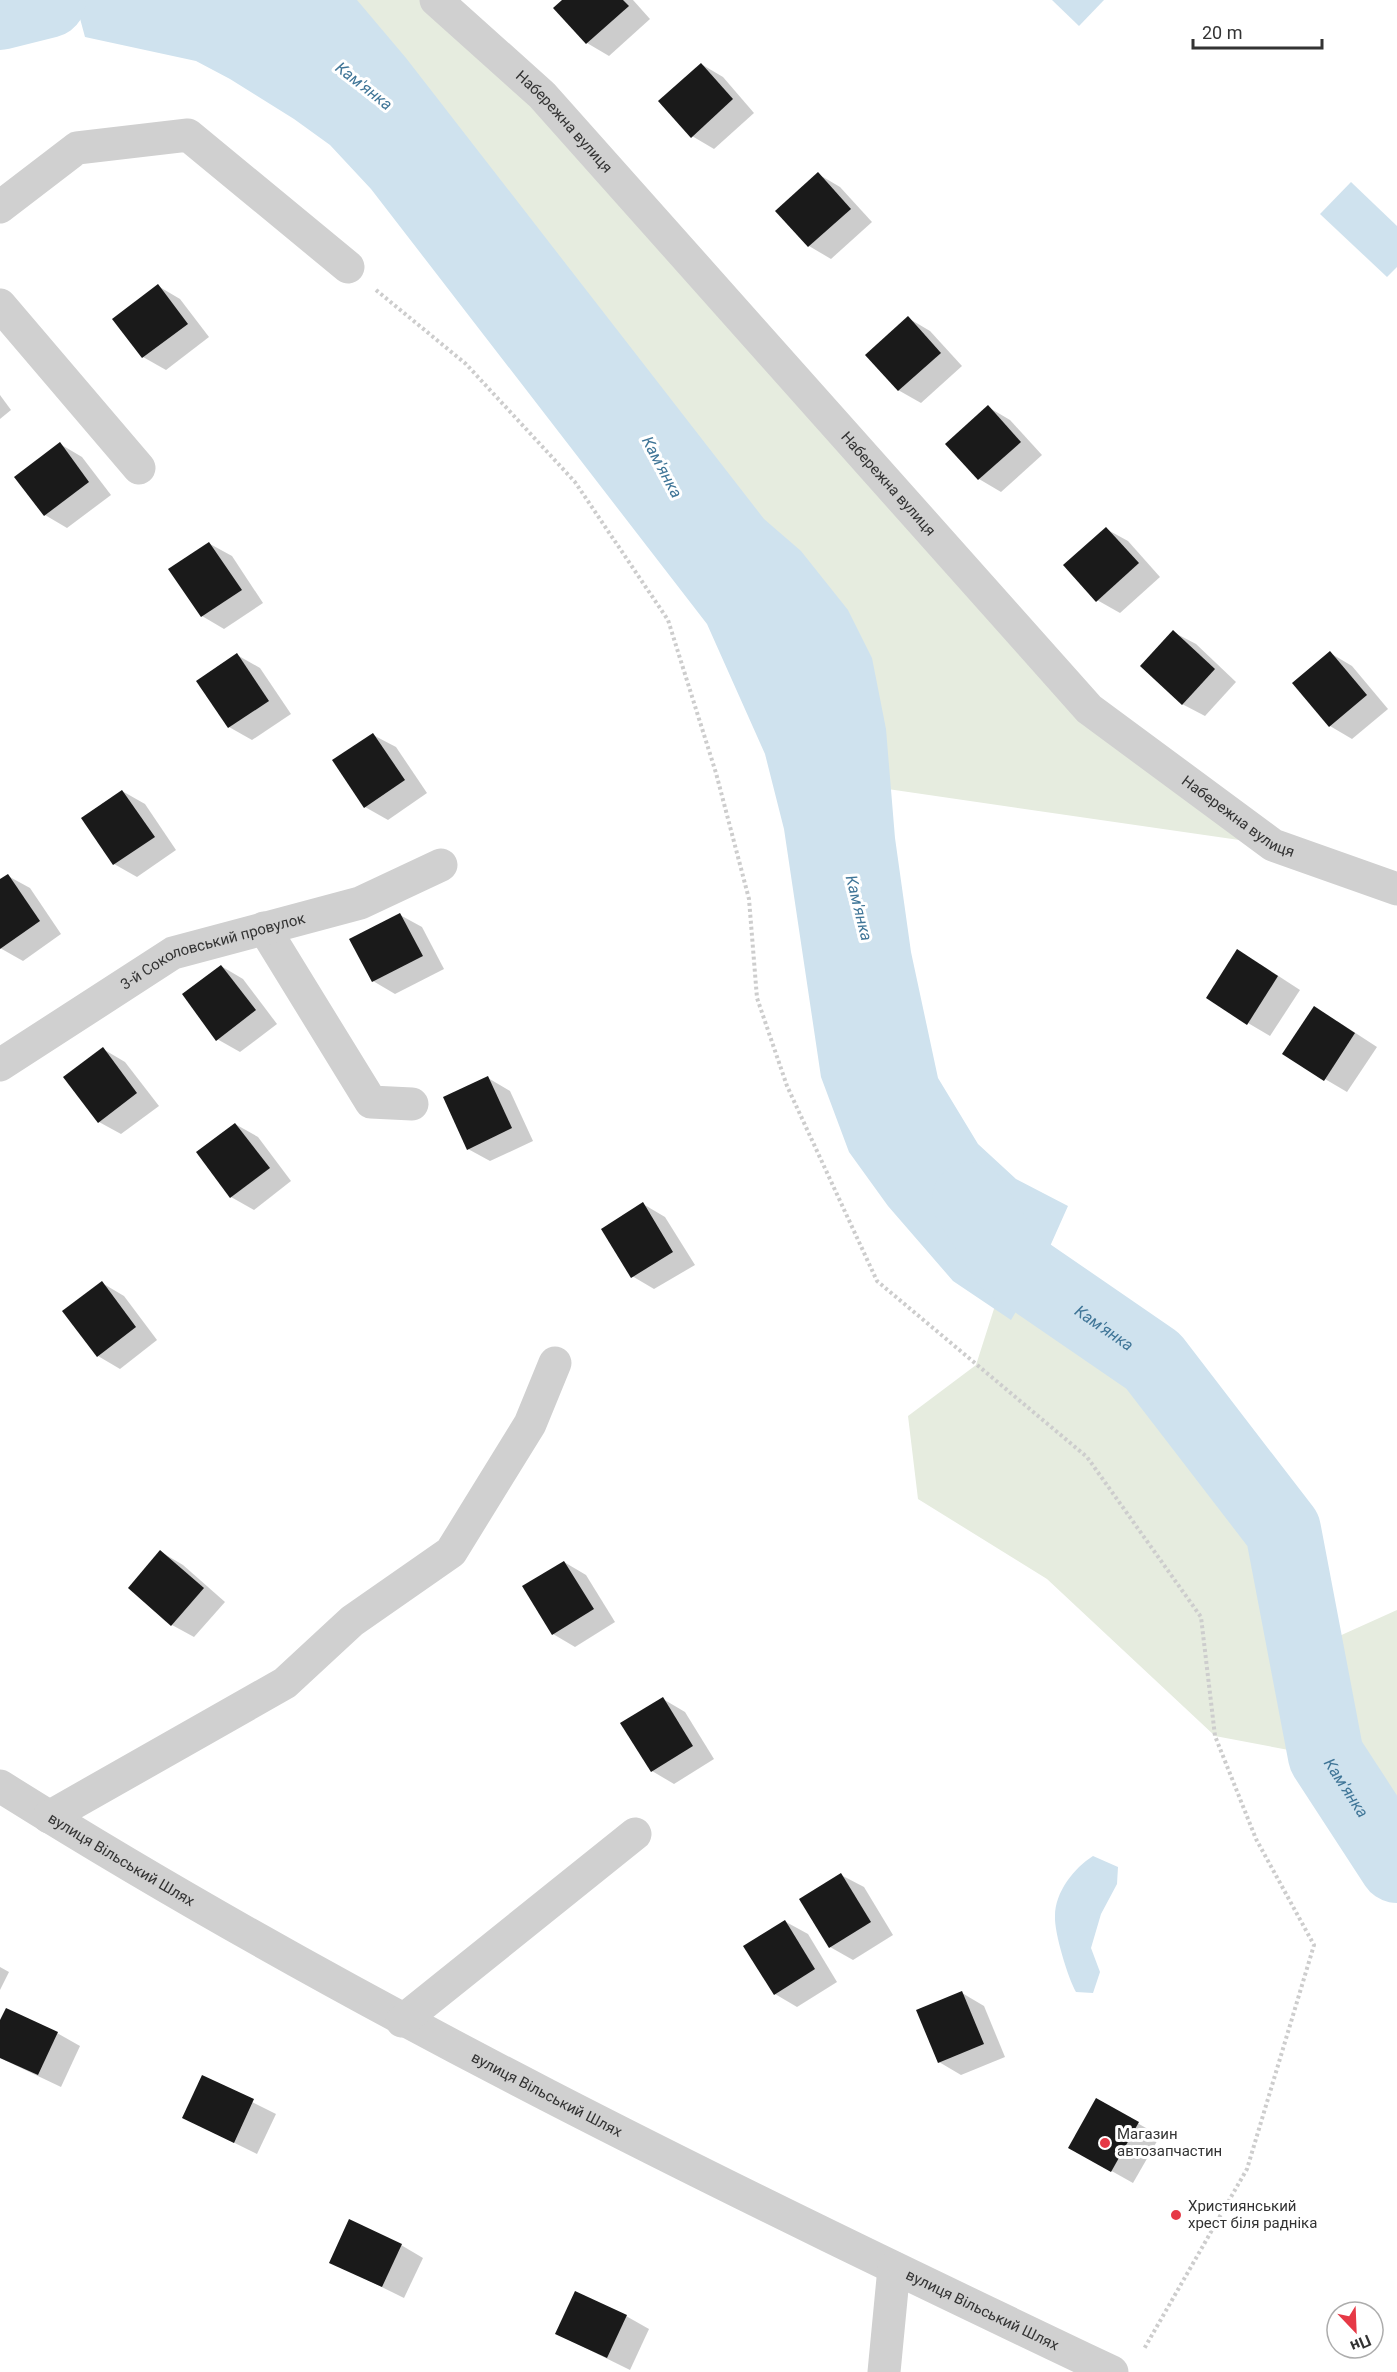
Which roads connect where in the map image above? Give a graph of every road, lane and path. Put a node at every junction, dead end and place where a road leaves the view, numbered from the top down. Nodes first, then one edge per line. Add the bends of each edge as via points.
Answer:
1 (436, 0) edge
2 (0, 207) edge
3 (348, 267) joint
4 (0, 305) edge
5 (138, 468) dead end
6 (441, 865) dead end
7 (1397, 889) edge
8 (264, 928) junction
9 (0, 1065) edge
10 (412, 1104) dead end
11 (555, 1363) dead end
12 (0, 1786) edge
13 (49, 1817) junction
14 (635, 1834) dead end
15 (402, 2021) junction
16 (894, 2268) junction
17 (1143, 2352) dead end
18 (884, 2372) edge
19 (1112, 2372) edge

1 - 7 street, Набережна вулиця via 542,95 1089,709 1273,845
2 - 3 street via 77,148 188,135
3 - 17 path via 466,364 575,482 668,620 716,773 749,899 757,998 787,1086 877,1281 1087,1456 1201,1617 1215,1736 1256,1839 1314,1945 1246,2169
4 - 5 street
6 - 8 street, 3-й Соколовський провулок via 360,903
8 - 9 street, 3-й Соколовський провулок via 173,953
8 - 10 street via 370,1102
11 - 13 street via 530,1424 451,1552 352,1621 285,1683
12 - 13 street, вулиця Вільський Шлях
13 - 15 street, вулиця Вільський Шлях
14 - 15 street
15 - 16 street, вулиця Вільський Шлях
16 - 18 street
16 - 19 street, вулиця Вільський Шлях

